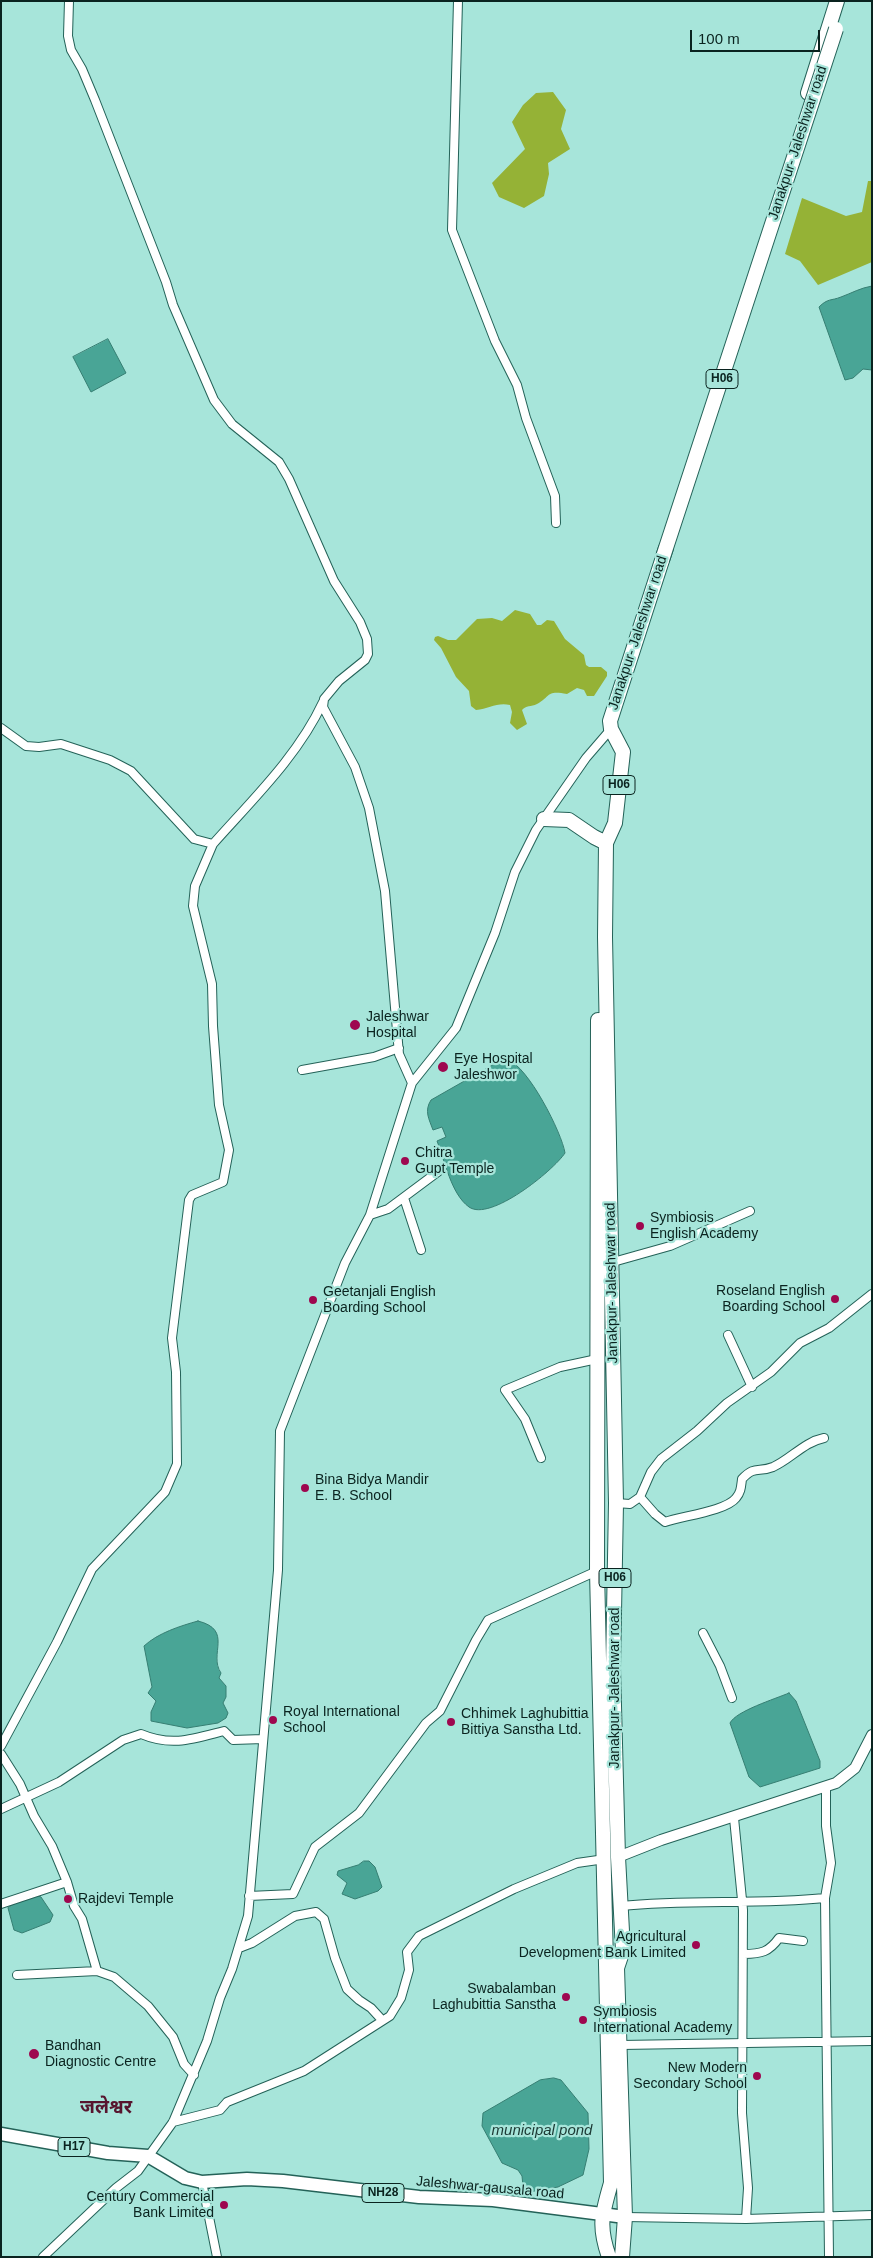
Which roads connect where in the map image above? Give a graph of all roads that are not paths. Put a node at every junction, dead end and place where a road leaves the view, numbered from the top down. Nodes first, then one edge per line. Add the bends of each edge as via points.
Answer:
1 (69, 1) edge
2 (458, 1) edge
3 (837, 1) edge
4 (836, 29) dead end
5 (826, 57) junction
6 (724, 371) junction
7 (678, 513) junction
8 (556, 523) dead end
9 (664, 556) dead end
10 (324, 698) junction
11 (1, 728) edge
12 (611, 729) junction
13 (544, 819) junction
14 (606, 843) junction
15 (213, 844) junction
16 (605, 936) junction
17 (399, 1048) junction
18 (302, 1070) dead end
19 (412, 1083) junction
20 (439, 1172) dead end
21 (404, 1198) junction
22 (750, 1211) dead end
23 (370, 1215) junction
24 (421, 1250) dead end
25 (613, 1262) junction
26 (872, 1294) edge
27 (728, 1335) dead end
28 (597, 1359) junction
29 (752, 1387) junction
30 (824, 1438) dead end
31 (541, 1458) dead end
32 (640, 1497) junction
33 (616, 1503) junction
34 (597, 1571) junction
35 (703, 1633) dead end
36 (732, 1698) dead end
37 (871, 1736) edge
38 (263, 1739) junction
39 (1, 1746) edge
40 (1, 1754) edge
41 (826, 1787) junction
42 (26, 1799) junction
43 (1, 1809) edge
44 (734, 1818) junction
45 (618, 1857) junction
46 (604, 1859) junction
47 (67, 1882) junction
48 (249, 1896) junction
49 (825, 1898) junction
50 (742, 1902) junction
51 (1, 1904) edge
52 (621, 1906) junction
53 (803, 1940) dead end
54 (238, 1948) junction
55 (744, 1954) junction
56 (97, 1971) junction
57 (17, 1975) dead end
58 (382, 2020) junction
59 (826, 2040) junction
60 (872, 2041) edge
61 (742, 2043) junction
62 (621, 2045) junction
63 (194, 2075) junction
64 (173, 2122) junction
65 (1, 2134) edge
66 (148, 2156) junction
67 (202, 2182) junction
68 (602, 2214) junction
69 (872, 2215) edge
70 (827, 2216) junction
71 (625, 2217) junction
72 (746, 2219) junction
73 (43, 2257) edge
74 (217, 2257) edge
75 (609, 2257) edge
76 (622, 2257) edge
77 (829, 2257) edge

1 - 10 street via 71,50 95,100 214,400 232,424 279,462 334,581 367,639 365,660 338,681
2 - 8 street via 452,230 492,333 517,385 555,496
3 - 6 highway, Janakpur- Jaleshwar road / H06 via 748,283
4 - 5 highway, Janakpur- Jaleshwar road / H06
5 - 6 highway, Janakpur- Jaleshwar road / H06
5 - 7 highway, Janakpur- Jaleshwar road / H06, bridge
6 - 7 highway, Janakpur- Jaleshwar road / H06
6 - 12 highway, Janakpur- Jaleshwar road / H06 via 610,720
7 - 9 highway, Janakpur- Jaleshwar road / H06, bridge
10 - 15 street via 316,717 275,774
10 - 17 street via 323,706 355,767 369,808 385,891
11 - 15 street via 26,746 61,744 110,760 131,771 194,839
12 - 13 street via 586,758
12 - 14 highway, Janakpur- Jaleshwar road / H06 via 623,752 615,823
13 - 14 highway via 570,820
13 - 19 street via 515,872 495,933 456,1028
14 - 16 highway, Janakpur- Jaleshwar road / H06
15 - 39 street via 195,886 193,906 212,984 219,1105 228,1150 223,1182 192,1195 189,1200 172,1338 176,1372 177,1464 165,1492 92,1569
16 - 25 highway, Janakpur- Jaleshwar road / H06
16 - 28 highway, H06 via 597,956
17 - 18 street via 374,1057
17 - 19 street
19 - 23 street
20 - 21 street
21 - 23 street via 388,1209
21 - 24 street
22 - 25 street via 670,1246
23 - 38 street via 345,1263 280,1431 278,1570
25 - 33 highway, Janakpur- Jaleshwar road / H06
26 - 29 street via 834,1324 794,1348
27 - 29 street
28 - 31 street via 560,1368 505,1390 525,1419
28 - 34 highway, H06
29 - 32 street via 727,1403 661,1459
30 - 32 street via 815,1440 772,1467 750,1470 742,1479 741,1490 735,1500 725,1505 665,1522
32 - 33 street via 630,1504
33 - 45 highway, Janakpur- Jaleshwar road / H06 via 613,1668
34 - 46 highway, H06
34 - 48 street via 488,1620 440,1712 426,1723 360,1813 315,1846 293,1894
35 - 36 street
37 - 41 street via 855,1768
38 - 42 street via 232,1740 224,1732 185,1740 158,1741 141,1734 123,1740 59,1782
38 - 48 street
40 - 42 street
41 - 44 street
41 - 49 street via 826,1826 831,1863
42 - 43 street
42 - 47 street
44 - 45 street
44 - 50 street
45 - 46 street
45 - 52 highway, Janakpur- Jaleshwar road / H06
46 - 58 street via 577,1863 514,1889 419,1936 407,1952 409,1970 401,1998 390,2016
46 - 68 highway, H06 via 610,2184
47 - 51 street
47 - 56 street
48 - 54 street via 248,1916
49 - 50 street
49 - 59 street
50 - 52 street
50 - 55 street
52 - 62 highway, Janakpur- Jaleshwar road / H06 via 623,1950 618,1968
53 - 55 street via 779,1938 772,1948 761,1954
54 - 58 street via 295,1916 316,1912 324,1919 347,1989
54 - 63 street
55 - 61 street
56 - 57 street
56 - 63 street via 114,1977 148,2006 173,2037 184,2064
58 - 64 street via 304,2071 227,2102 220,2110
59 - 60 street
59 - 61 street
59 - 70 street
61 - 62 street
61 - 72 street via 742,2114 748,2188
62 - 71 highway, Janakpur- Jaleshwar road / H06
63 - 64 street
64 - 66 street
65 - 66 main road, Jaleshwar-gausala road / H17 via 108,2153
66 - 67 main road, Jaleshwar-gausala road / NH28 via 185,2178
66 - 73 street via 138,2171
67 - 68 main road, Jaleshwar-gausala road / NH28 via 283,2181 419,2197 493,2200
67 - 74 street
68 - 71 main road, Jaleshwar-gausala road / NH28
68 - 75 highway via 602,2238
69 - 70 street
70 - 72 street
70 - 77 street
71 - 72 street
71 - 76 highway, Janakpur- Jaleshwar road

